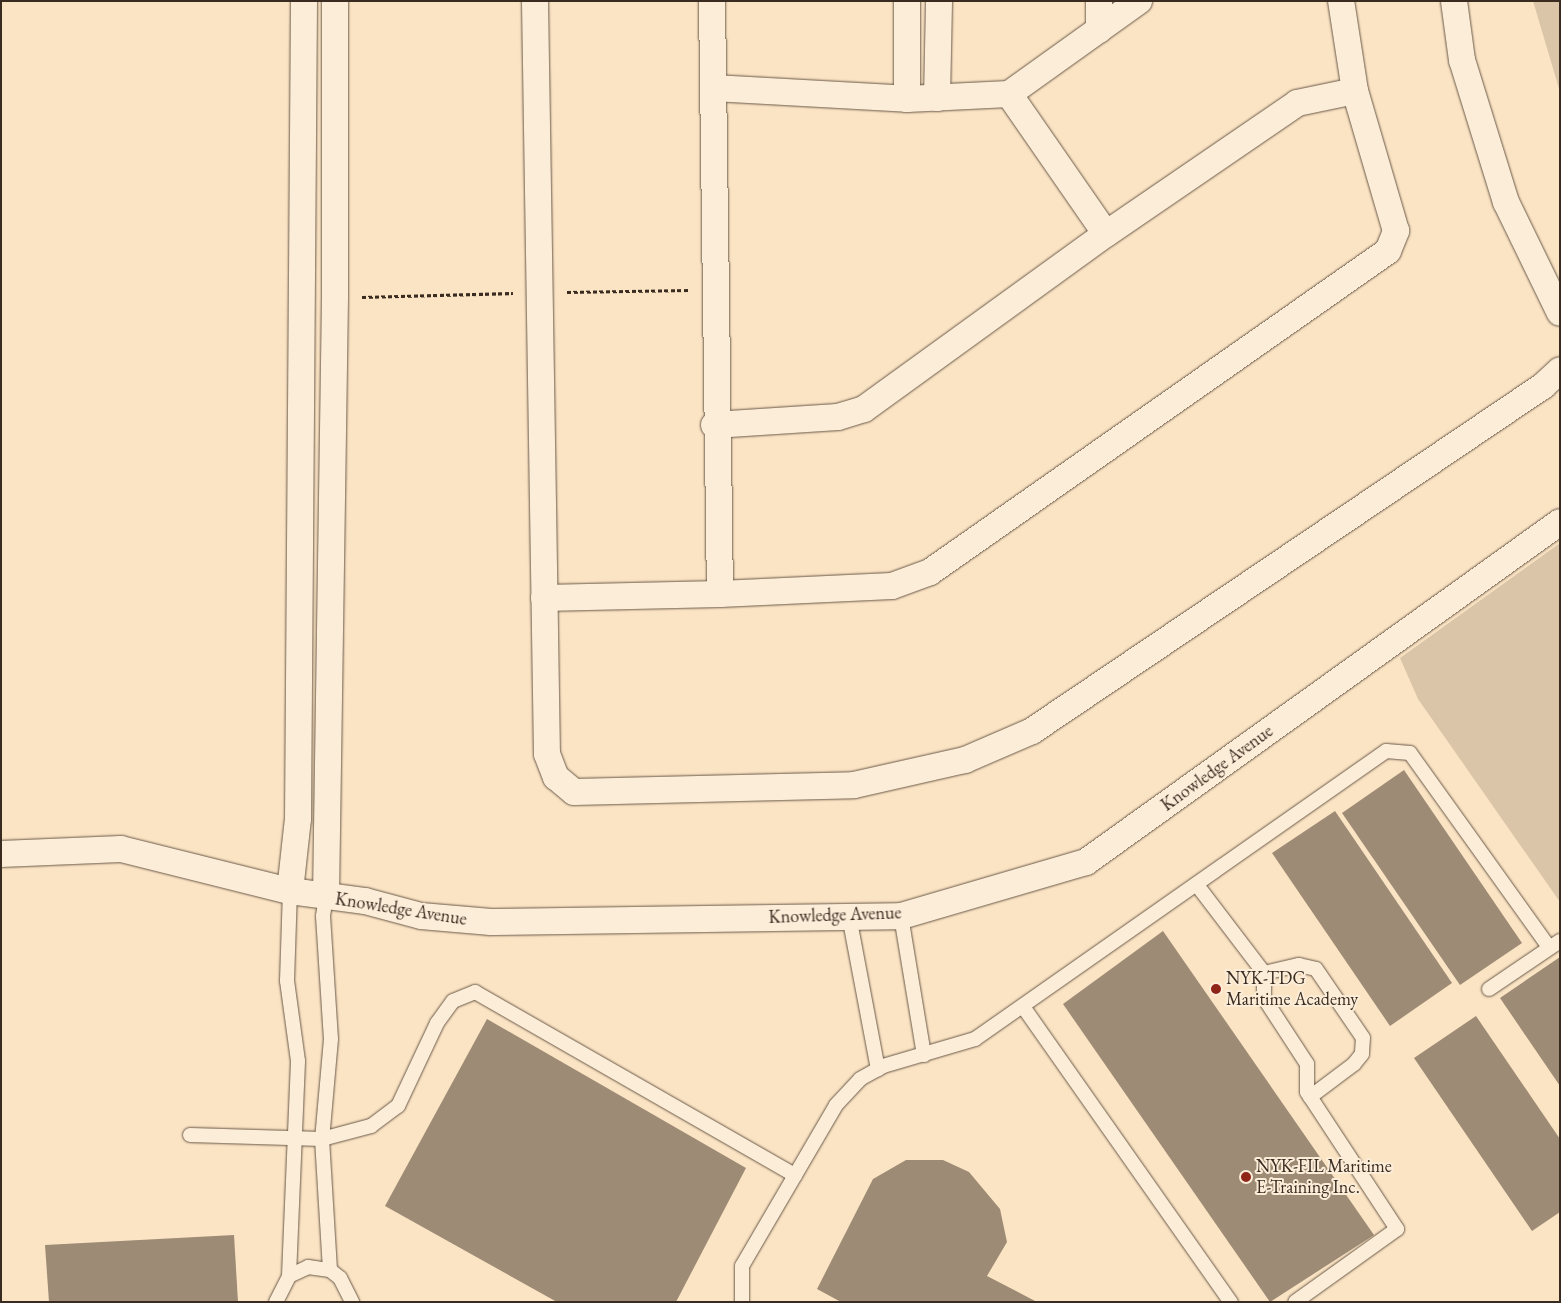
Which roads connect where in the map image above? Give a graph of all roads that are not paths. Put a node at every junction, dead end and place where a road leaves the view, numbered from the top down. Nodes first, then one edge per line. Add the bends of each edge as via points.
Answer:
1 (304, 1) edge
2 (335, 1) edge
3 (535, 1) edge
4 (712, 1) edge
5 (907, 1) edge
6 (939, 1) edge
7 (1099, 1) edge
8 (1139, 1) edge
9 (1341, 1) edge
10 (1454, 1) edge
11 (1099, 30) junction
12 (713, 88) junction
13 (1355, 91) junction
14 (1009, 94) junction
15 (937, 98) junction
16 (907, 99) junction
17 (1106, 234) junction
18 (1560, 313) edge
19 (1560, 370) edge
20 (714, 425) junction
21 (1560, 522) edge
22 (720, 594) junction
23 (544, 598) junction
24 (1, 854) edge
25 (1197, 885) junction
26 (290, 891) junction
27 (326, 897) junction
28 (849, 916) junction
29 (901, 916) junction
30 (1554, 943) edge
31 (1264, 973) junction
32 (1489, 990) dead end
33 (1024, 1008) junction
34 (924, 1055) junction
35 (878, 1069) junction
36 (1310, 1097) junction
37 (190, 1135) dead end
38 (297, 1137) junction
39 (322, 1139) junction
40 (794, 1175) junction
41 (330, 1270) junction
42 (289, 1276) junction
43 (276, 1302) edge
44 (352, 1302) edge
45 (742, 1302) edge
46 (1231, 1302) edge
47 (1295, 1302) edge

1 - 26 street via 298,819
2 - 27 street via 335,298
3 - 23 street
4 - 12 street
5 - 16 street
6 - 15 street
7 - 11 street
8 - 11 street
9 - 13 street
10 - 18 street via 1462,60 1506,202
11 - 14 street
12 - 16 street
12 - 20 street
13 - 17 street via 1297,104
13 - 22 street via 1396,231 1388,251 930,572 892,586
14 - 15 street
14 - 17 street
15 - 16 street
17 - 20 street via 864,409 838,417
19 - 23 street via 1543,386 1032,731 965,760 903,777 854,785 574,792 556,778 547,754
20 - 22 street
21 - 29 street, Knowledge Avenue via 1086,862
22 - 23 street
24 - 26 street, Knowledge Avenue via 121,849
25 - 30 lane via 1371,760 1397,750 1410,753
25 - 31 lane
25 - 33 lane
26 - 27 street, Knowledge Avenue
26 - 38 lane via 287,981 298,1061
27 - 28 street, Knowledge Avenue via 365,901 421,916 491,922
27 - 39 lane via 323,916 331,1039
28 - 29 street, Knowledge Avenue
28 - 35 lane
29 - 34 lane
30 - 32 lane
31 - 36 lane via 1264,998 1307,1064
31 - 36 lane via 1300,965 1316,969 1363,1038 1362,1054 1354,1064
33 - 34 lane via 975,1039
33 - 46 lane
34 - 35 lane
35 - 40 lane via 860,1079 836,1106
36 - 47 lane via 1397,1229
37 - 38 lane
38 - 39 lane
38 - 42 lane
39 - 40 lane via 371,1126 398,1106 437,1023 453,1002 475,992
39 - 41 lane
40 - 45 lane via 742,1266
41 - 42 lane via 308,1267
41 - 44 lane via 348,1289
42 - 43 lane

